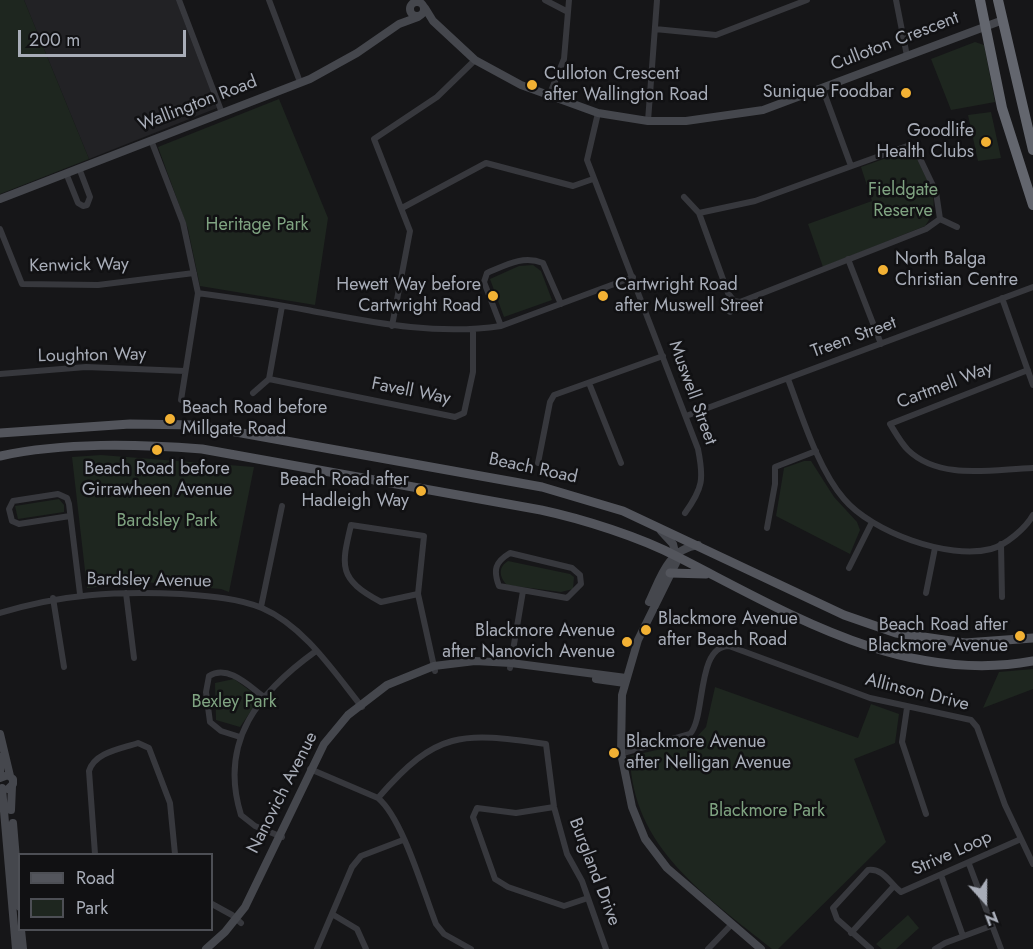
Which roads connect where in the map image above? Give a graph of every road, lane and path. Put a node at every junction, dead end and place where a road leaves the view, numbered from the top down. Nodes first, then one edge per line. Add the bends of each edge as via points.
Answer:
1 (179, 0) edge
2 (269, 0) edge
3 (545, 0) edge
4 (569, 0) edge
5 (657, 0) edge
6 (807, 0) edge
7 (896, 0) edge
8 (980, 0) edge
9 (998, 0) edge
10 (415, 7) edge
11 (568, 12) junction
12 (1003, 20) junction
13 (985, 26) junction
14 (655, 29) junction
15 (907, 56) junction
16 (475, 60) junction
17 (300, 82) junction
18 (822, 87) junction
19 (548, 97) junction
20 (222, 113) junction
21 (598, 113) junction
22 (648, 121) junction
23 (151, 140) junction
24 (1033, 150) edge
25 (851, 166) junction
26 (79, 168) junction
27 (66, 173) junction
28 (593, 179) junction
29 (684, 197) dead end
30 (0, 199) edge
31 (1033, 205) edge
32 (402, 208) junction
33 (699, 213) junction
34 (940, 219) junction
35 (957, 227) dead end
36 (0, 229) edge
37 (848, 259) junction
38 (194, 273) junction
39 (633, 277) junction
40 (1033, 287) edge
41 (198, 293) junction
42 (1002, 298) junction
43 (734, 301) junction
44 (561, 304) junction
45 (282, 306) junction
46 (730, 312) dead end
47 (392, 326) junction
48 (501, 326) junction
49 (473, 329) junction
50 (881, 344) junction
51 (663, 356) junction
52 (1028, 370) junction
53 (185, 371) junction
54 (0, 374) edge
55 (269, 379) junction
56 (788, 379) junction
57 (589, 382) junction
58 (1033, 385) edge
59 (253, 393) dead end
60 (181, 400) dead end
61 (686, 416) junction
62 (0, 433) edge
63 (816, 451) junction
64 (0, 456) edge
65 (538, 463) dead end
66 (621, 463) dead end
67 (1033, 468) edge
68 (282, 506) dead end
69 (686, 513) dead end
70 (1033, 515) edge
71 (70, 516) junction
72 (648, 522) junction
73 (872, 522) junction
74 (767, 528) dead end
75 (1001, 544) junction
76 (698, 545) junction
77 (935, 548) junction
78 (677, 556) junction
79 (849, 568) dead end
80 (670, 573) junction
81 (708, 574) junction
82 (523, 591) junction
83 (126, 593) junction
84 (926, 593) dead end
85 (80, 594) junction
86 (418, 594) junction
87 (1002, 597) dead end
88 (53, 598) junction
89 (261, 608) junction
90 (0, 613) edge
91 (1033, 638) edge
92 (316, 651) junction
93 (134, 658) dead end
94 (1033, 660) edge
95 (511, 666) junction
96 (64, 667) dead end
97 (435, 669) junction
98 (623, 680) junction
99 (264, 697) junction
100 (362, 706) junction
101 (907, 708) junction
102 (0, 734) edge
103 (240, 737) junction
104 (619, 754) junction
105 (0, 758) edge
106 (312, 770) junction
107 (10, 776) junction
108 (0, 778) edge
109 (12, 786) junction
110 (1, 787) edge
111 (378, 798) junction
112 (554, 807) junction
113 (926, 814) dead end
114 (281, 836) junction
115 (1021, 839) junction
116 (403, 840) junction
117 (95, 853) edge
118 (175, 853) edge
119 (969, 864) junction
120 (1033, 864) edge
121 (940, 875) junction
122 (18, 885) edge
123 (894, 886) junction
124 (588, 898) junction
125 (213, 905) edge
126 (332, 914) junction
127 (239, 921) junction
128 (730, 926) junction
129 (991, 926) junction
130 (21, 931) edge
131 (851, 933) junction
132 (963, 936) junction
133 (16, 949) edge
134 (23, 949) edge
135 (206, 949) edge
136 (213, 949) edge
137 (317, 949) edge
138 (366, 949) edge
139 (471, 949) edge
140 (606, 949) edge
141 (708, 949) edge
142 (753, 949) edge
143 (760, 949) edge
144 (871, 949) edge
145 (935, 949) edge
146 (1001, 949) edge

1 - 20 street
2 - 17 street
3 - 11 street
4 - 11 street
5 - 14 street
6 - 14 street via 716,35
7 - 15 street
8 - 13 highway
9 - 12 highway
10 - 16 street, Culloton Crescent
10 - 17 street, Wallington Road via 399,24 357,53
11 - 19 street via 564,59
12 - 13 street, Culloton Crescent
12 - 24 highway
13 - 15 street, Culloton Crescent
13 - 31 highway via 1007,126
14 - 22 street
15 - 18 street, Culloton Crescent
16 - 19 street, Culloton Crescent
16 - 32 street via 437,97 374,139
17 - 20 street, Wallington Road
18 - 22 street, Culloton Crescent via 763,110 686,121
18 - 25 street
19 - 21 street, Culloton Crescent
20 - 23 street, Wallington Road
21 - 22 street, Culloton Crescent
21 - 28 street, Muswell Street via 587,160
23 - 26 street, Wallington Road
23 - 38 street via 183,223
25 - 33 street via 755,201
25 - 34 street via 910,145 936,192
26 - 27 street, Wallington Road
26 - 27 street via 90,197 87,205 78,202
27 - 30 street, Wallington Road
28 - 32 street via 573,186 486,163
28 - 39 street, Muswell Street
29 - 33 street
32 - 47 street via 410,231
33 - 43 street
34 - 35 street
34 - 37 street via 926,229
36 - 38 street, Kenwick Way via 22,284 98,285
37 - 43 street via 740,302
37 - 50 street
38 - 41 street
39 - 44 street
39 - 51 street, Muswell Street
40 - 42 street, Treen Street
41 - 45 street
41 - 53 street
42 - 50 street, Treen Street
42 - 52 street
43 - 46 street
44 - 48 street
44 - 48 street via 543,263 517,260 487,273 484,282
45 - 47 street
45 - 55 street
47 - 49 street
48 - 49 street
49 - 55 street, Favell Way via 473,372 464,413 455,417
50 - 56 street, Treen Street
51 - 57 street
51 - 61 street, Muswell Street
52 - 58 street
52 - 67 street, Cartmell Way via 890,424 908,450 931,466 955,470
53 - 54 street, Loughton Way via 86,368
53 - 60 street
55 - 59 street
56 - 61 street, Treen Street
56 - 63 street
57 - 65 street via 555,395 550,402
57 - 66 street
61 - 69 street, Muswell Street via 703,473 699,493
62 - 72 main road, Beach Road via 130,424 197,425 542,487 600,502
63 - 73 street via 844,499
63 - 74 street via 775,467
64 - 78 main road via 68,448 166,446 238,454 579,518
68 - 89 street
70 - 75 street via 1028,525
71 - 71 street via 19,524 12,521 9,509 13,501 58,494 67,498
71 - 85 street
72 - 76 main road, Beach Road
72 - 78 street via 670,539
73 - 77 street
73 - 79 street
75 - 77 street via 991,549
75 - 87 street
76 - 78 street
76 - 91 main road, Beach Road via 844,615 896,633 965,643
77 - 84 street
78 - 80 street
78 - 81 main road
78 - 98 street via 667,563 639,623
80 - 81 main road
80 - 98 street
81 - 94 main road via 816,626 901,657 991,665
82 - 82 street via 567,598 581,584 580,575 566,566 510,553 499,560 494,573 499,586
82 - 95 street
83 - 85 street, Bardsley Avenue
83 - 89 street, Bardsley Avenue via 196,595
83 - 93 street
85 - 88 street, Bardsley Avenue
86 - 86 street via 381,602 364,593 347,573 343,561 351,525 424,536
86 - 97 street
88 - 90 street, Bardsley Avenue
88 - 96 street
89 - 92 street, Bardsley Avenue via 293,628
92 - 99 street via 278,680
92 - 100 street, Bardsley Avenue
95 - 97 street, Nanovich Avenue via 475,661
95 - 98 street, Nanovich Avenue
97 - 100 street, Nanovich Avenue via 403,677
98 - 104 street via 616,716
99 - 103 street
99 - 103 street via 229,674 209,676 206,692 210,722 221,731
100 - 106 street, Nanovich Avenue via 333,731
101 - 104 street, Allinson Drive via 729,646 712,655 693,731 684,737
101 - 113 street via 902,742
101 - 115 street, Allinson Drive via 962,716 974,723
102 - 107 street
103 - 114 street via 234,765 241,815 255,826
104 - 128 street via 628,809 645,849 670,877
105 - 108 street
106 - 111 street
106 - 114 street, Nanovich Avenue
107 - 108 street
107 - 109 street
109 - 110 street
109 - 122 street
110 - 133 street
111 - 112 street, Burgland Drive via 406,766 439,745 463,737 497,737 546,744
111 - 116 street via 391,812
112 - 124 street, Burgland Drive via 567,854
112 - 124 street via 516,813 477,808 473,817 495,879 564,906
114 - 127 street, Nanovich Avenue
115 - 119 street, Strive Loop
115 - 120 street, Allinson Drive
116 - 126 street via 361,856 352,867
116 - 139 street via 436,924 444,934
117 - 118 street via 92,763 104,754 138,743 149,748 170,803
119 - 121 street, Strive Loop
119 - 129 street
121 - 123 street, Strive Loop via 901,892
121 - 132 street
123 - 131 street
123 - 131 street, Strive Loop via 883,874 868,870 833,908 837,919
124 - 140 street, Burgland Drive
125 - 127 street
126 - 137 street
126 - 138 street via 357,929
127 - 135 street, Nanovich Avenue
127 - 136 street, Nanovich Avenue
128 - 141 street
128 - 142 street
128 - 143 street
129 - 132 street
129 - 146 street
130 - 134 street
131 - 144 street, Strive Loop
132 - 145 street

